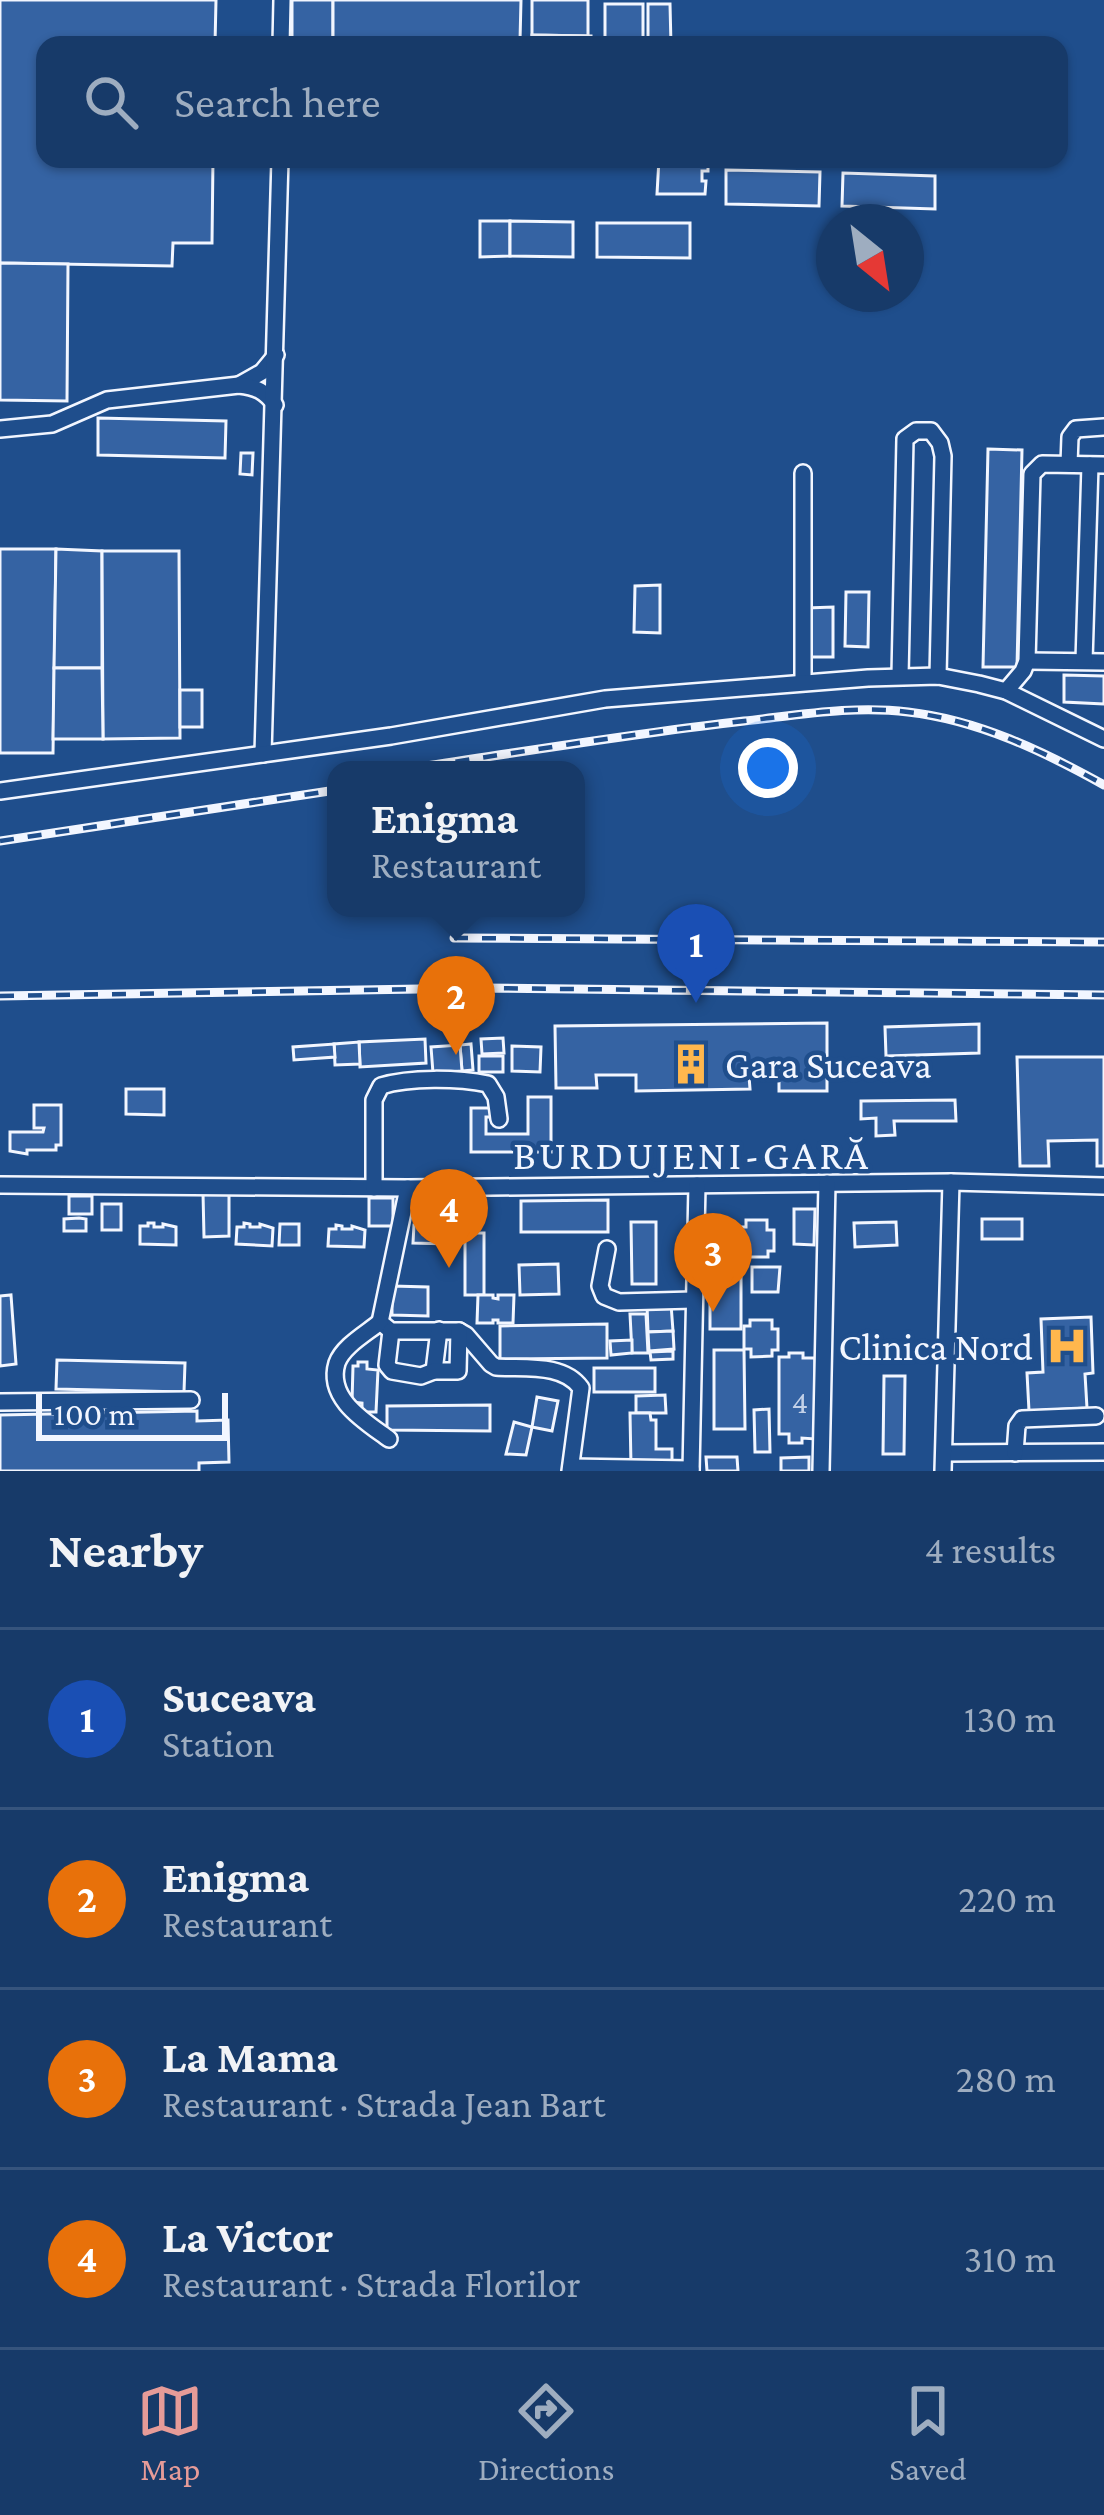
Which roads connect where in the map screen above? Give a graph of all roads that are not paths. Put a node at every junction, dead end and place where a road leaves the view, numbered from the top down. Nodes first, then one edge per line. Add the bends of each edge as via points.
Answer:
1 (282, 0) edge
2 (281, 36) edge
3 (280, 168) edge
4 (276, 355) junction
5 (239, 385) junction
6 (275, 405) junction
7 (1104, 427) edge
8 (0, 429) edge
9 (1069, 464) junction
10 (1097, 465) edge
11 (803, 473) dead end
12 (1027, 661) junction
13 (1084, 661) junction
14 (1104, 662) edge
15 (900, 676) junction
16 (938, 676) junction
17 (803, 681) junction
18 (1006, 691) junction
19 (1104, 739) edge
20 (263, 754) junction
21 (0, 791) edge
22 (499, 1119) dead end
23 (951, 1182) junction
24 (827, 1183) junction
25 (697, 1184) junction
26 (0, 1185) edge
27 (1104, 1186) edge
28 (374, 1188) junction
29 (408, 1188) junction
30 (607, 1249) dead end
31 (693, 1300) junction
32 (386, 1327) junction
33 (439, 1330) junction
34 (459, 1331) junction
35 (434, 1371) junction
36 (190, 1400) dead end
37 (0, 1402) edge
38 (1096, 1416) dead end
39 (389, 1439) dead end
40 (1104, 1452) edge
41 (945, 1453) junction
42 (1015, 1453) junction
43 (570, 1469) edge
44 (691, 1470) edge
45 (821, 1471) edge
46 (944, 1471) edge

1 - 2 street
3 - 4 street
4 - 5 street
4 - 6 street
5 - 6 street via 257,388
5 - 8 street via 101,400 52,424
6 - 20 street
7 - 9 street via 1076,429
9 - 10 street
9 - 12 street via 1042,464 1033,474
10 - 13 street
11 - 17 street
12 - 13 street
12 - 18 street
13 - 14 street
15 - 16 street
15 - 16 street via 905,440 931,431 943,456
15 - 17 street
16 - 18 street
17 - 20 street via 605,699
18 - 19 street
20 - 21 street
22 - 28 street via 488,1084 381,1086 374,1100
23 - 24 street
23 - 27 street
23 - 41 street
24 - 25 street
24 - 45 street
25 - 29 street
25 - 31 street
26 - 28 street
28 - 29 street
29 - 32 street
30 - 31 street via 604,1296
31 - 44 street
32 - 33 street
32 - 35 street via 392,1371
32 - 39 street via 348,1348 338,1383 350,1411
33 - 34 street
33 - 35 street
34 - 35 street via 458,1370
34 - 43 street via 496,1367 572,1376 581,1388
36 - 37 street
38 - 42 street via 1022,1419
40 - 42 street
41 - 42 street
41 - 46 street
43 - 44 street

